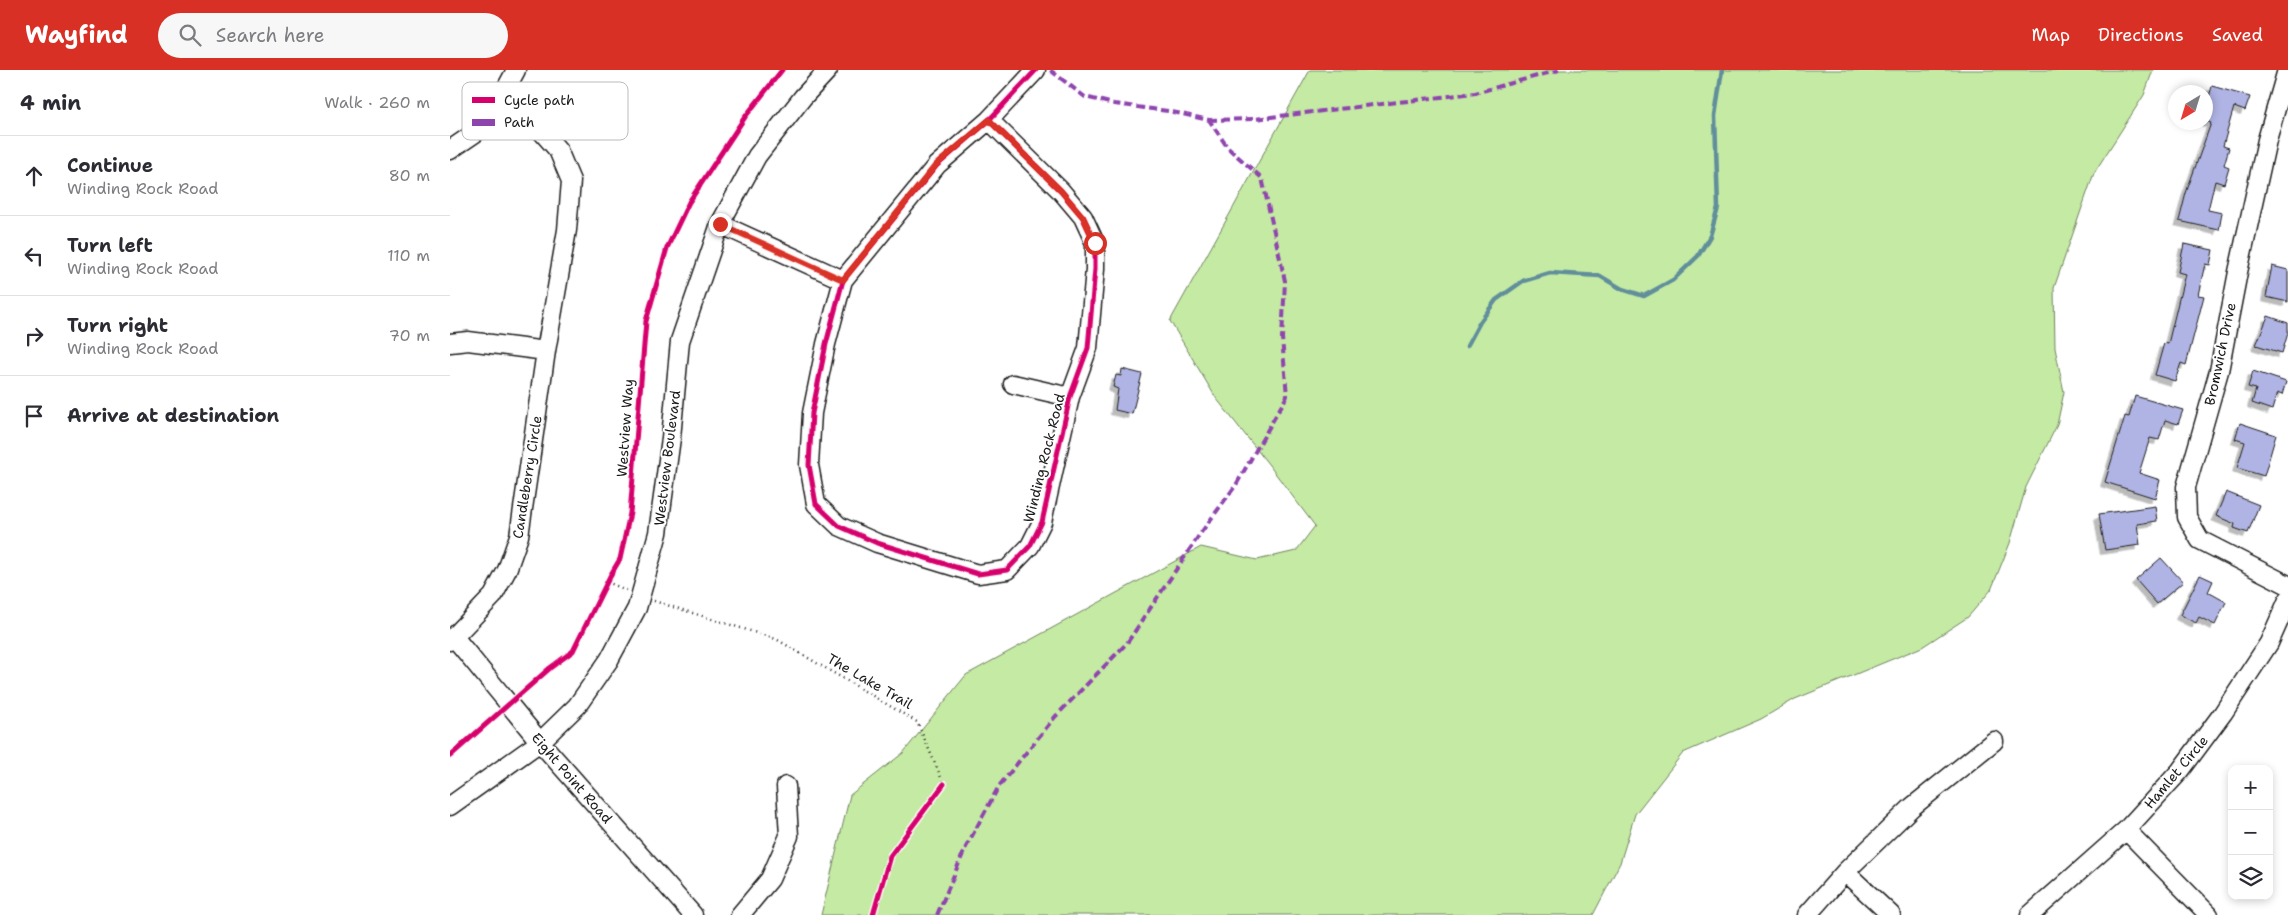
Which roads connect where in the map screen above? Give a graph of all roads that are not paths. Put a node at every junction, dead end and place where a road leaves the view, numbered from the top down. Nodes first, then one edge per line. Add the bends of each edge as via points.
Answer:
1 (516, 70) edge
2 (828, 70) edge
3 (1036, 70) edge
4 (2287, 70) edge
5 (510, 82) edge
6 (989, 120) junction
7 (465, 140) edge
8 (549, 140) edge
9 (450, 150) edge
10 (720, 224) junction
11 (843, 280) junction
12 (450, 343) edge
13 (546, 351) junction
14 (1013, 384) dead end
15 (1070, 397) junction
16 (2288, 585) edge
17 (2288, 600) edge
18 (452, 639) edge
19 (1994, 741) dead end
20 (540, 742) junction
21 (786, 786) dead end
22 (450, 806) edge
23 (2126, 830) junction
24 (1845, 872) junction
25 (693, 915) edge
26 (740, 915) edge
27 (1807, 915) edge
28 (1891, 915) edge
29 (2030, 915) edge
30 (2209, 915) edge

1 - 5 street
2 - 10 street, Westview Boulevard via 756,156
3 - 6 street, Winding Rock Road
4 - 16 street, Bromwich Drive via 2265,150 2220,371 2186,487 2187,517 2200,540
6 - 11 street, Winding Rock Road via 936,165
6 - 15 street, Winding Rock Road via 1061,191 1083,217 1095,243 1096,269 1088,348
7 - 9 street
8 - 13 street, Candleberry Circle via 558,150 571,181 567,230
10 - 11 street
10 - 20 street, Westview Boulevard via 680,341 658,533 636,608 609,660 577,706
11 - 15 street, Winding Rock Road via 812,413 809,465 816,504 839,526 877,543 978,574 1007,570 1030,546 1042,522
12 - 13 street via 468,340
13 - 18 street, Candleberry Circle via 519,536 507,570 493,596
14 - 15 street, Winding Rock Road
17 - 23 street, Hamlet Circle via 2269,644 2223,713 2180,771
18 - 20 street, Eight Point Road
19 - 24 street via 1912,807
20 - 22 street, Westview Boulevard
20 - 25 street, Eight Point Road
21 - 26 street via 789,836 770,879
23 - 29 street, Hamlet Circle
23 - 30 street
24 - 27 street
24 - 28 street

